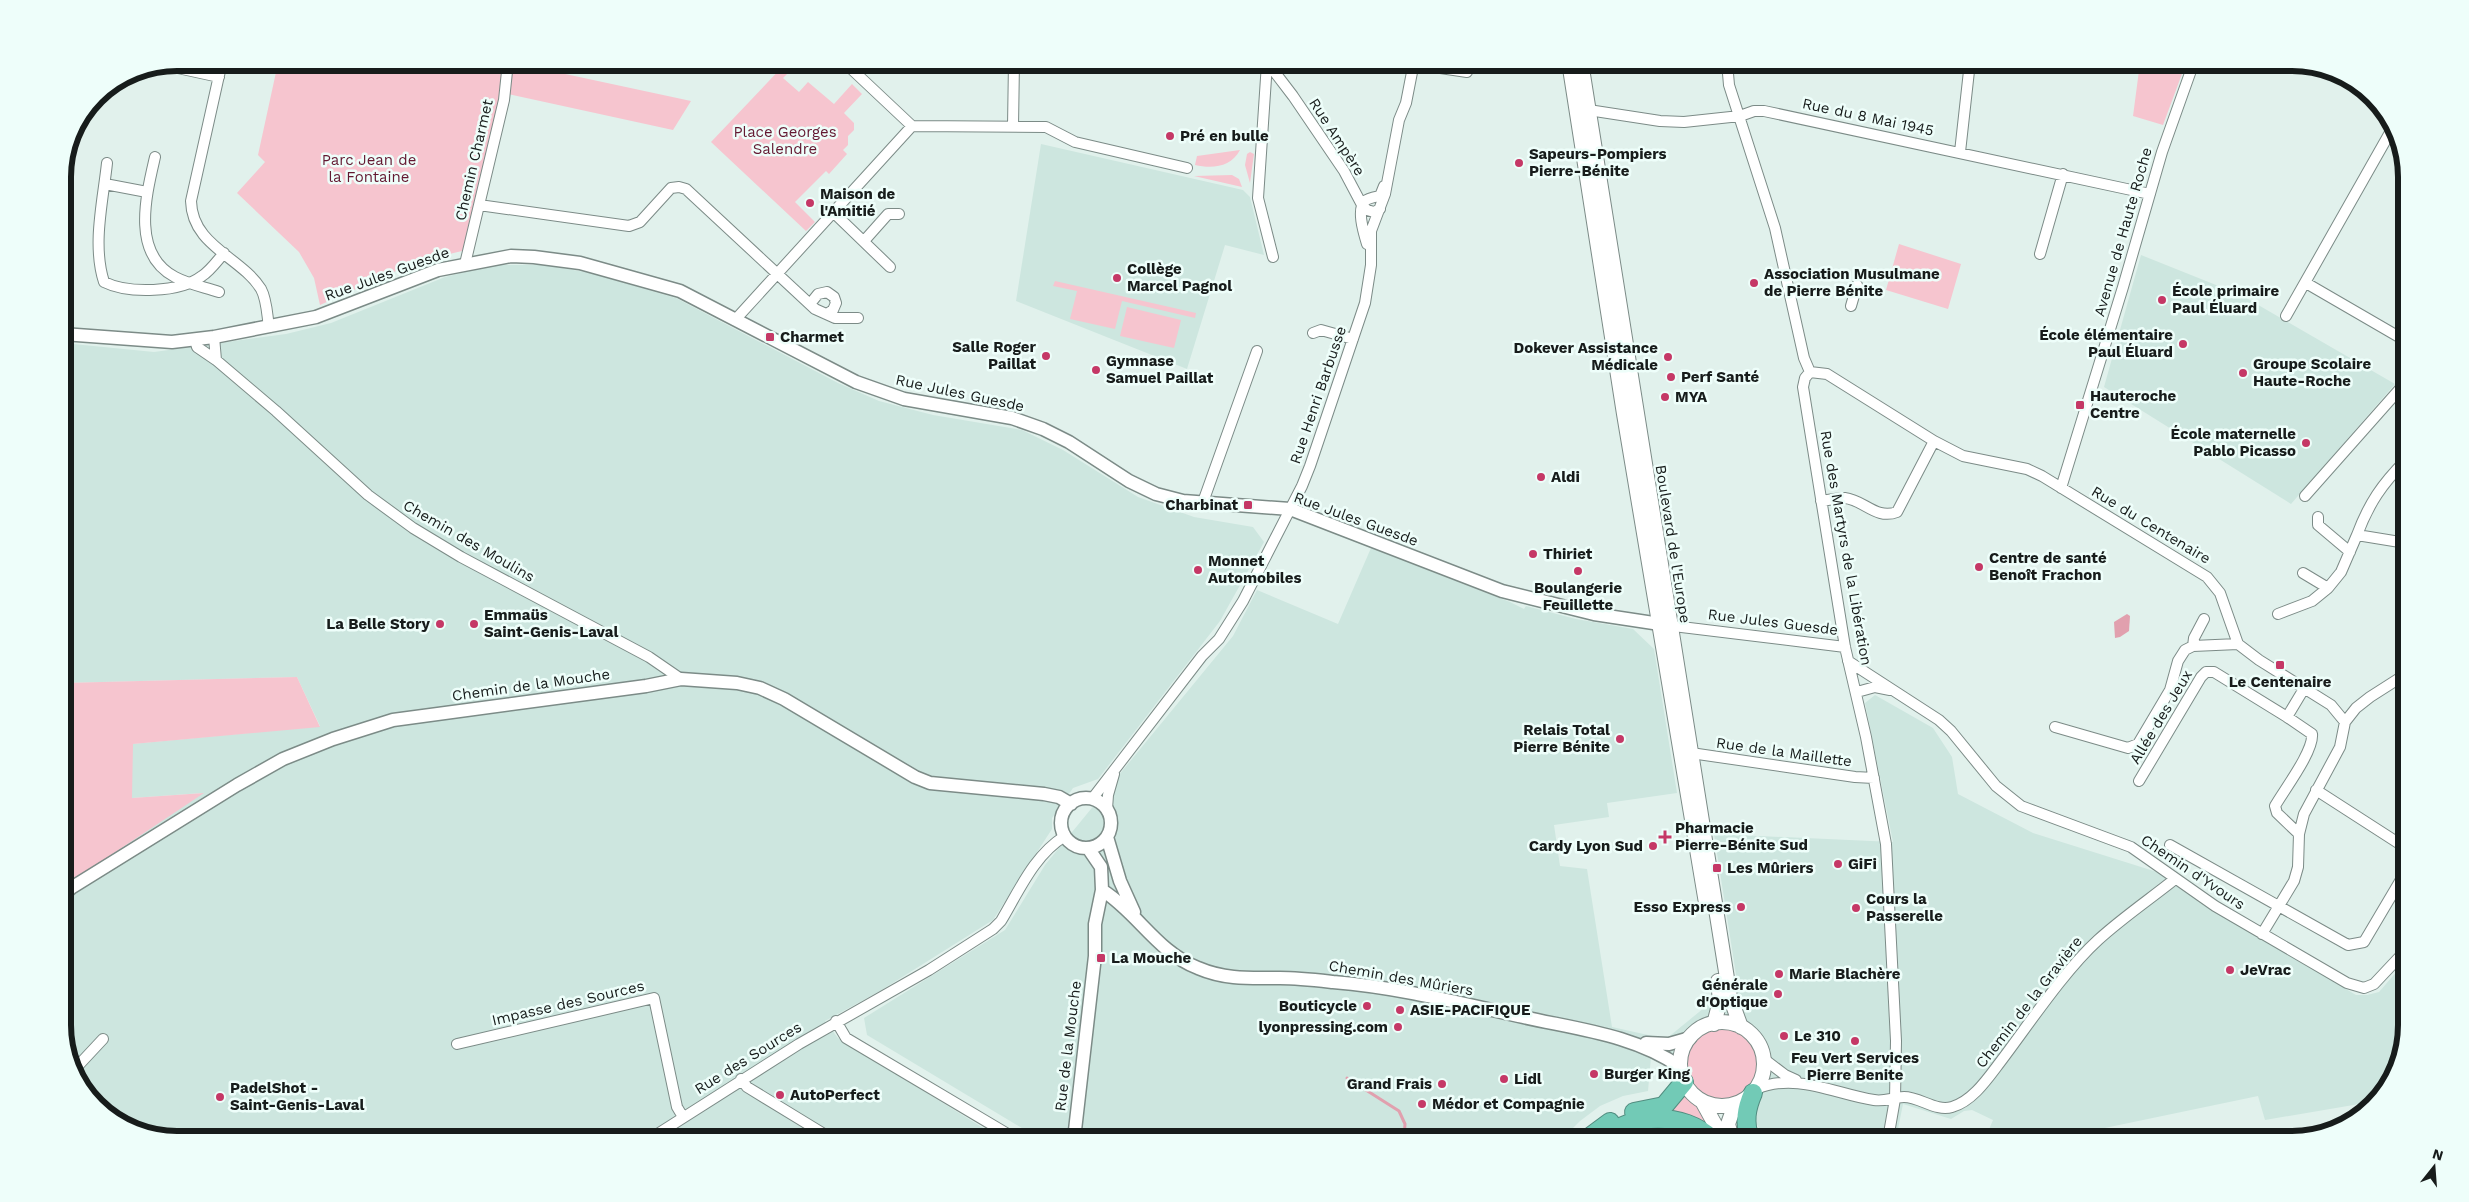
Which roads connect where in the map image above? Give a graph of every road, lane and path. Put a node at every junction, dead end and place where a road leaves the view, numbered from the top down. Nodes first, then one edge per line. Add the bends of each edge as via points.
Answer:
1 (191, 71) edge
2 (220, 71) edge
3 (507, 71) edge
4 (854, 71) edge
5 (1014, 71) edge
6 (1266, 71) edge
7 (1273, 71) edge
8 (1412, 71) edge
9 (1572, 71) edge
10 (1581, 71) edge
11 (1728, 71) edge
12 (1969, 71) edge
13 (2191, 71) edge
14 (218, 77) junction
15 (1583, 109) junction
16 (1740, 116) junction
17 (912, 126) junction
18 (1013, 126) junction
19 (2389, 134) edge
20 (1960, 152) junction
21 (155, 157) dead end
22 (108, 163) dead end
23 (1187, 168) dead end
24 (2063, 174) junction
25 (1386, 183) junction
26 (105, 184) junction
27 (147, 192) junction
28 (2150, 194) junction
29 (479, 205) junction
30 (1362, 205) junction
31 (1380, 209) junction
32 (833, 212) junction
33 (898, 214) dead end
34 (864, 241) junction
35 (224, 253) junction
36 (1371, 254) junction
37 (2040, 254) dead end
38 (1273, 257) dead end
39 (465, 264) junction
40 (890, 267) dead end
41 (777, 273) junction
42 (189, 283) junction
43 (2306, 283) junction
44 (1857, 284) dead end
45 (219, 292) dead end
46 (810, 304) junction
47 (1851, 306) dead end
48 (827, 314) junction
49 (2286, 316) dead end
50 (858, 318) dead end
51 (735, 320) junction
52 (269, 327) junction
53 (1313, 333) dead end
54 (71, 334) edge
55 (2398, 335) edge
56 (214, 337) junction
57 (1353, 339) junction
58 (195, 340) junction
59 (1257, 351) dead end
60 (216, 360) junction
61 (1810, 372) junction
62 (2398, 393) edge
63 (1934, 441) junction
64 (2398, 468) edge
65 (2061, 488) junction
66 (2305, 496) dead end
67 (1821, 501) junction
68 (1203, 502) junction
69 (1290, 509) junction
70 (2318, 517) dead end
71 (2357, 535) junction
72 (2398, 542) edge
73 (2350, 552) junction
74 (2303, 573) dead end
75 (2328, 588) junction
76 (2278, 614) dead end
77 (2204, 619) dead end
78 (1664, 625) junction
79 (2238, 644) junction
80 (2193, 646) junction
81 (1845, 647) junction
82 (1848, 661) junction
83 (681, 679) junction
84 (2398, 679) edge
85 (2305, 687) junction
86 (1893, 691) junction
87 (1857, 692) junction
88 (2287, 717) junction
89 (2345, 722) junction
90 (2055, 728) dead end
91 (1692, 753) junction
92 (1122, 760) junction
93 (1874, 778) junction
94 (2139, 780) dead end
95 (2316, 790) junction
96 (1092, 799) junction
97 (1107, 808) junction
98 (1067, 809) junction
99 (2299, 834) junction
100 (1066, 836) junction
101 (1107, 837) junction
102 (2398, 843) edge
103 (2170, 845) dead end
104 (1088, 848) junction
105 (1116, 869) junction
106 (2175, 879) junction
107 (2398, 885) edge
108 (71, 888) edge
109 (1106, 892) junction
110 (2279, 905) junction
111 (1141, 925) junction
112 (2262, 934) junction
113 (2398, 958) edge
114 (836, 1021) junction
115 (1714, 1024) junction
116 (1741, 1028) junction
117 (1690, 1038) junction
118 (102, 1039) dead end
119 (1638, 1043) junction
120 (457, 1044) dead end
121 (1764, 1059) junction
122 (79, 1065) edge
123 (1682, 1074) junction
124 (741, 1079) junction
125 (1811, 1085) junction
126 (1755, 1091) junction
127 (1895, 1099) junction
128 (1702, 1101) junction
129 (1735, 1104) junction
130 (683, 1117) junction
131 (665, 1131) edge
132 (819, 1131) edge
133 (1001, 1131) edge
134 (1075, 1131) edge
135 (1598, 1131) edge
136 (1614, 1131) edge
137 (1703, 1131) edge
138 (1718, 1131) edge
139 (1730, 1131) edge
140 (1748, 1131) edge
141 (1890, 1131) edge

1 - 14 street
2 - 14 street
3 - 29 street, Chemin Charmet via 504,100
4 - 17 street
5 - 18 street
6 - 38 street via 1258,198
7 - 30 street, Rue Ampère via 1344,171
8 - 25 street, Rue Henri Barbusse
9 - 15 main road, Boulevard de l'Europe
10 - 15 main road, Boulevard de l'Europe
11 - 16 street
12 - 20 street
13 - 28 street, Avenue de Haute Roche
14 - 35 street via 191,201 201,233
15 - 16 street, Rue du 8 Mai 1945 via 1660,121
15 - 78 main road, Boulevard de l'Europe
16 - 20 street, Rue du 8 Mai 1945 via 1764,111
16 - 61 street via 1775,228 1804,358
17 - 18 street
17 - 32 street
18 - 23 street via 1046,127 1075,142
19 - 43 street
20 - 24 street, Rue du 8 Mai 1945
21 - 27 street
22 - 26 street
24 - 28 street, Rue du 8 Mai 1945
24 - 37 street
25 - 30 street via 1380,196 1365,200
25 - 31 street, Rue Henri Barbusse
26 - 27 street
26 - 42 street via 100,228 100,271 104,282 115,288 172,290
27 - 42 street via 147,244 154,262
28 - 65 street, Avenue de Haute Roche
29 - 39 street, Chemin Charmet
29 - 41 street via 629,226 640,222 671,188 679,186
30 - 31 street via 1374,212
30 - 36 street, Rue Henri Barbusse via 1365,238
31 - 36 street, Rue Henri Barbusse via 1372,232
32 - 34 street
32 - 41 street
33 - 34 street via 888,214
34 - 40 street
35 - 42 street via 202,276
35 - 52 street via 260,289
36 - 57 street, Rue Henri Barbusse via 1365,303
39 - 51 street, Rue Jules Guesde via 511,256 580,263 667,286
39 - 52 street, Rue Jules Guesde via 438,270 316,317
41 - 46 street
41 - 51 street
42 - 45 street
43 - 49 street
43 - 55 street
44 - 47 street
46 - 48 street
46 - 48 street via 818,294 828,292 836,303
48 - 50 street via 835,318
51 - 68 street, Rue Jules Guesde via 881,392 932,406 1012,418 1052,434 1156,494
52 - 56 street, Rue Jules Guesde
53 - 57 street via 1321,330
54 - 58 street, Rue Jules Guesde via 172,342
56 - 58 street, Rue Jules Guesde
56 - 60 street
57 - 69 street, Rue Henri Barbusse via 1302,486
58 - 60 street, Chemin des Moulins via 197,347
59 - 68 street
60 - 83 street, Chemin des Moulins via 368,495 413,528 461,557 650,657
61 - 63 street via 1828,374
61 - 67 street, Rue des Martyrs de la Libération via 1803,387
62 - 66 street
63 - 65 street via 1963,456 2028,469
63 - 67 street via 1897,512 1881,514 1846,498
64 - 71 street via 2385,480 2367,509
65 - 79 street, Rue du Centenaire via 2207,576 2224,600
67 - 81 street, Rue des Martyrs de la Libération
68 - 69 street, Rue Jules Guesde
69 - 78 street, Rue Jules Guesde via 1502,591 1612,618
69 - 92 street, Rue Henri Barbusse via 1219,639 1202,656
70 - 73 street via 2318,525
71 - 72 street
71 - 73 street
73 - 75 street via 2341,572
74 - 75 street
75 - 76 street via 2312,602
77 - 80 street
78 - 81 street, Rue Jules Guesde
78 - 91 main road, Boulevard de l'Europe
78 - 115 main road, Boulevard de l'Europe via 1720,992
79 - 80 street
79 - 85 street
80 - 90 street via 2185,650 2178,661 2170,690 2138,744 2128,748
81 - 82 street, Rue des Martyrs de la Libération
82 - 86 street, Chemin d'Yvours
82 - 87 street, Rue des Martyrs de la Libération
83 - 98 street, Chemin de la Mouche via 760,688 930,783 1044,794 1059,797
83 - 108 street, Chemin de la Mouche via 393,720 333,738 283,759 237,785
84 - 89 street via 2370,696
85 - 88 street
85 - 89 street via 2331,705
86 - 87 street, Chemin d'Yvours via 1875,687
86 - 106 street, Chemin d'Yvours via 1939,720 1996,786 2021,806 2130,847
87 - 93 street, Rue des Martyrs de la Libération
88 - 94 street, Allée des Jeux via 2214,672 2206,672
88 - 99 street, Allée des Jeux via 2312,734 2304,758 2275,806 2277,813
89 - 95 street via 2340,747
91 - 93 street, Rue de la Maillette
91 - 116 main road, Boulevard de l'Europe via 1730,997
92 - 96 street, Rue Henri Barbusse
92 - 97 street, Rue Henri Barbusse via 1113,778
93 - 127 street, Rue des Martyrs de la Libération via 1888,871 1896,1041
95 - 99 street via 2304,814
95 - 102 street
96 - 97 street
96 - 98 street via 1077,800
97 - 101 street via 1111,826
98 - 100 street via 1062,829
99 - 110 street via 2298,868
100 - 104 street via 1075,845
100 - 114 street, Rue des Sources via 1038,859 993,929 930,970
101 - 104 street
101 - 105 street, Chemin des Mûriers
103 - 110 street
104 - 109 street, Rue de la Mouche via 1100,867
105 - 109 street, Rue de la Mouche
105 - 111 street, Chemin des Mûriers
106 - 112 street, Chemin d'Yvours
106 - 127 street, Chemin de la Gravière via 2097,941 1975,1093 1952,1107 1943,1108 1904,1097
107 - 110 street via 2364,942 2358,945 2348,945
109 - 111 street, Chemin des Mûriers via 1125,906
109 - 134 street, Rue de la Mouche via 1095,924 1095,956
110 - 112 street
111 - 119 street, Chemin des Mûriers via 1161,946 1179,958 1226,977 1300,979 1383,988
112 - 113 street, Chemin d'Yvours via 2347,983 2364,988 2374,984
114 - 124 street, Rue des Sources
114 - 133 street via 846,1038
115 - 116 main road
115 - 117 main road via 1705,1026
116 - 121 main road via 1754,1037
117 - 119 street, Chemin des Mûriers via 1669,1044
117 - 123 main road via 1682,1051
118 - 122 street
119 - 123 street, Chemin des Mûriers
120 - 130 street, Impasse des Sources via 654,998 678,1108
121 - 125 street via 1785,1075
121 - 126 main road via 1762,1078
123 - 128 main road via 1692,1093
123 - 135 highway via 1664,1106 1628,1113
124 - 130 street, Rue des Sources
124 - 132 street via 747,1087
125 - 126 street via 1774,1082
125 - 127 street via 1873,1100 1887,1102
126 - 129 main road
126 - 140 highway via 1746,1117
127 - 141 street, Rue des Martyrs de la Libération
128 - 129 main road via 1716,1106
128 - 138 main road
129 - 139 main road via 1728,1124
130 - 131 street, Rue des Sources
136 - 137 highway via 1648,1119 1686,1122

